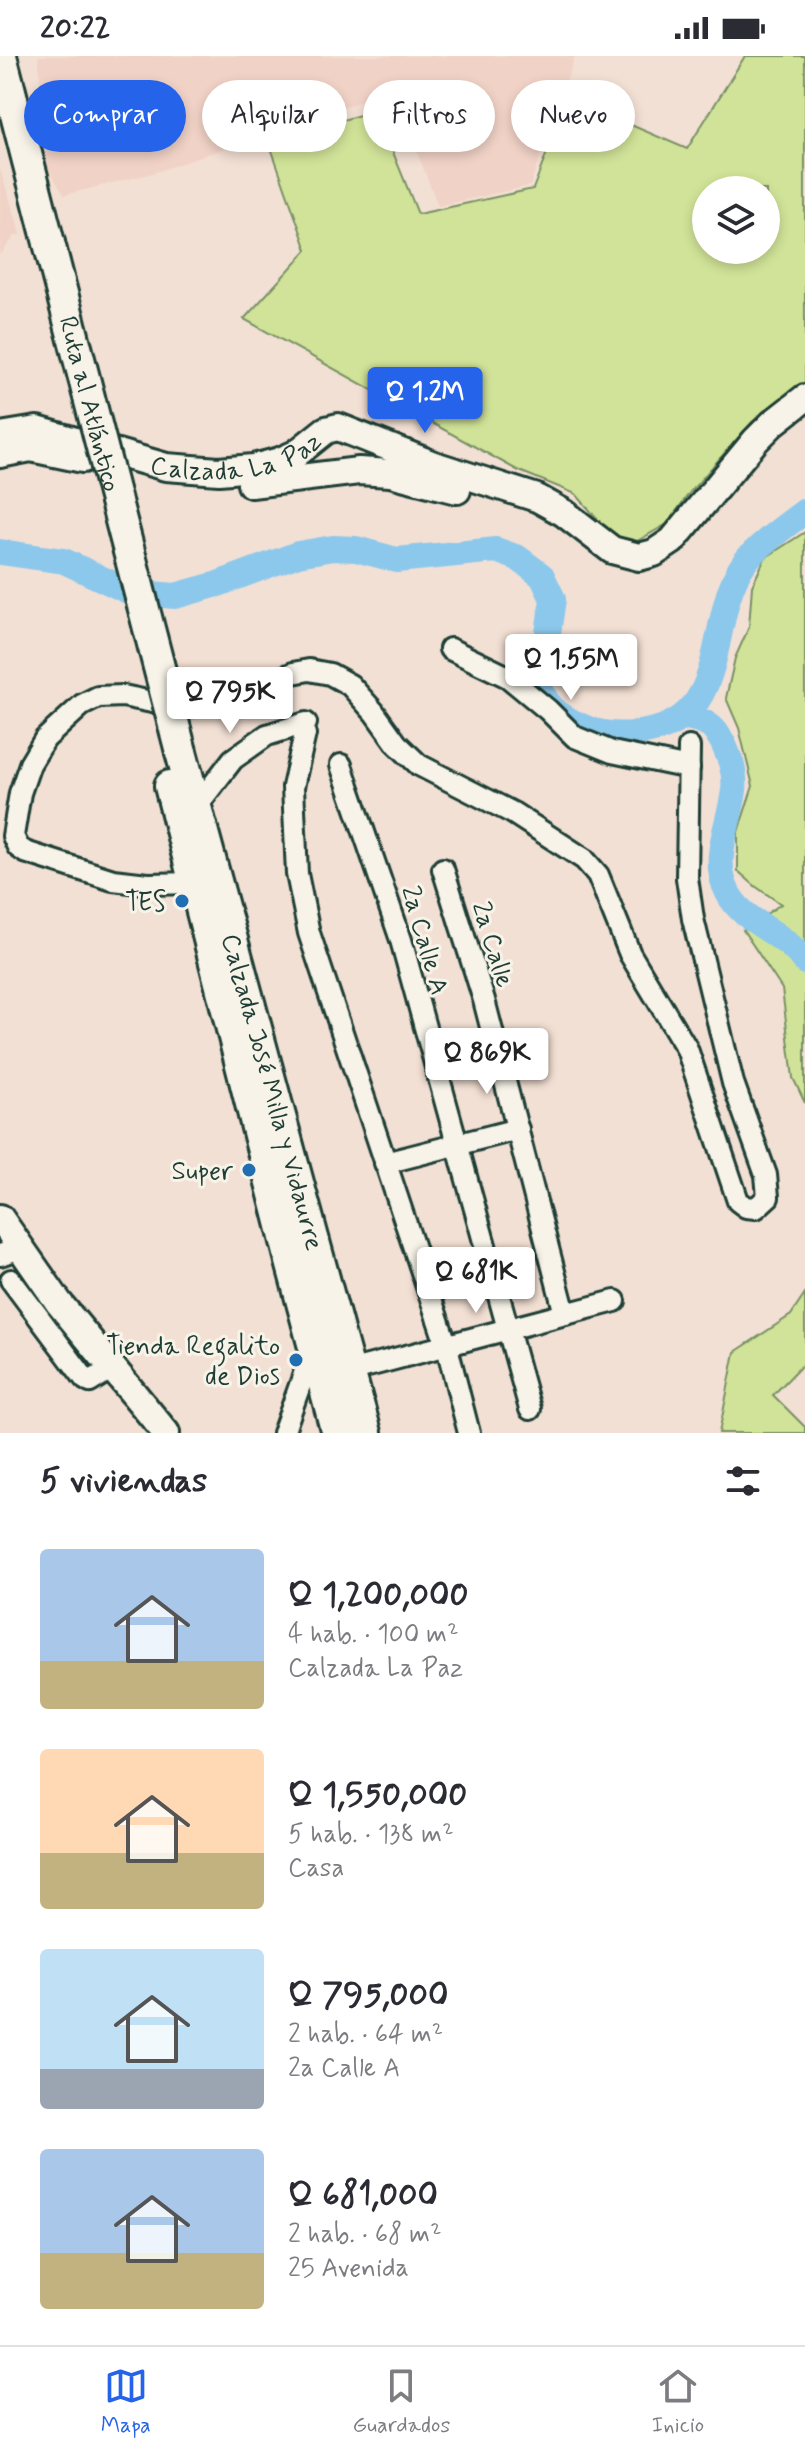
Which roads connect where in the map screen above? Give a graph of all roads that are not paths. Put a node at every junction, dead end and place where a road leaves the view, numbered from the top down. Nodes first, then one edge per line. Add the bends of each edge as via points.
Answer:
1 (1, 56) edge
2 (0, 131) edge
3 (41, 246) junction
4 (805, 398) edge
5 (805, 420) edge
6 (338, 427) junction
7 (0, 436) edge
8 (0, 454) edge
9 (346, 472) junction
10 (450, 649) dead end
11 (689, 747) dead end
12 (172, 754) junction
13 (341, 765) dead end
14 (689, 768) junction
15 (196, 807) junction
16 (443, 869) dead end
17 (194, 883) junction
18 (518, 1129) junction
19 (456, 1145) junction
20 (385, 1163) junction
21 (0, 1218) edge
22 (11, 1252) edge
23 (11, 1280) dead end
24 (615, 1301) dead end
25 (565, 1314) junction
26 (508, 1328) junction
27 (447, 1347) junction
28 (318, 1363) junction
29 (112, 1368) junction
30 (349, 1371) junction
31 (530, 1409) dead end
32 (166, 1433) edge
33 (283, 1433) edge
34 (337, 1433) edge
35 (366, 1433) edge
36 (469, 1433) edge

1 - 3 highway, Ruta al Atlántico
2 - 3 highway, Ruta al Atlántico
3 - 12 highway, Ruta al Atlántico, bridge
4 - 6 main road, Calzada La Paz via 764,432 672,541 639,557 612,550 537,498
5 - 9 main road, Calzada La Paz via 749,471 688,549 665,567 640,574 608,567 560,527 479,495 390,473
6 - 7 main road, Calzada La Paz via 280,461 219,471 166,467 37,430
6 - 9 main road via 330,453
8 - 9 main road, Calzada La Paz via 40,449 161,480 214,486
10 - 14 street via 508,677 575,737 612,752
11 - 14 street
12 - 15 highway, Calzada José Milla y Vidaurre
12 - 17 highway, Calzada José Milla y Vidaurre
13 - 19 street, 2a Calle A via 401,940
14 - 17 street via 687,878 693,919 733,1083 766,1175 768,1197 756,1208 738,1201 687,1049 630,954 598,875 584,859 537,828 419,765 350,685 309,670 251,692 181,708 123,696 98,697 45,739 20,793 13,836 18,847 113,880
15 - 20 street via 233,759 267,735 305,729 293,787 297,874 309,933
15 - 30 highway, Calzada José Milla y Vidaurre
16 - 18 street, 2a Calle
17 - 28 highway, Calzada José Milla y Vidaurre
18 - 19 street
18 - 25 street, 2a Calle
19 - 20 street
19 - 26 street, 2a Calle A
20 - 27 street
21 - 22 main road
22 - 29 main road
23 - 29 street via 85,1379 90,1382
24 - 25 street
25 - 26 street
26 - 27 street
26 - 31 street, 2a Calle A
27 - 30 street
27 - 36 street
28 - 33 street via 305,1371
28 - 34 highway, Calzada José Milla y Vidaurre
29 - 32 main road
30 - 35 highway, Calzada José Milla y Vidaurre

